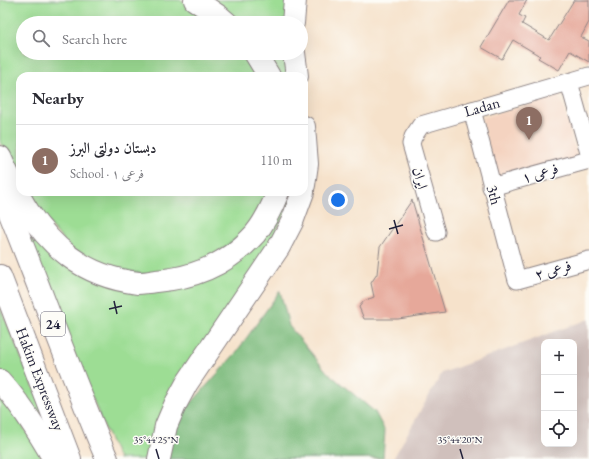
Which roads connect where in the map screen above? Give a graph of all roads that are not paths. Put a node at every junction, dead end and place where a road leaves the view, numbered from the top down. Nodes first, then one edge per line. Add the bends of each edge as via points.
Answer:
1 (195, 0) edge
2 (295, 0) edge
3 (219, 16) edge
4 (294, 16) edge
5 (259, 60) edge
6 (295, 60) edge
7 (267, 72) edge
8 (296, 72) edge
9 (589, 76) edge
10 (569, 82) junction
11 (472, 110) junction
12 (421, 125) joint
13 (589, 153) edge
14 (0, 157) edge
15 (589, 160) edge
16 (491, 187) junction
17 (0, 189) edge
18 (16, 190) edge
19 (19, 196) edge
20 (276, 196) edge
21 (302, 196) edge
22 (436, 232) dead end
23 (589, 260) edge
24 (0, 276) edge
25 (517, 280) joint
26 (0, 381) edge
27 (54, 459) edge
28 (70, 459) edge
29 (107, 459) edge
30 (159, 459) edge

1 - 3 highway
2 - 4 highway
5 - 7 highway
6 - 8 highway
9 - 10 street, Ladan
10 - 11 street, Ladan
10 - 13 street
11 - 12 street, Ladan
11 - 16 street, 3th
12 - 22 street, ایران via 411,144
14 - 18 highway
15 - 16 street, فرعی ۱
16 - 25 street, 3th
17 - 29 highway, Hakim Expressway / 24
19 - 20 highway via 37,225 71,258 112,278 139,283 189,276 229,257 256,233
21 - 30 highway via 279,247 187,383 175,405 166,426
23 - 25 street, فرعی ۲
24 - 28 highway, Hakim Expressway / 24
26 - 27 highway via 31,421

